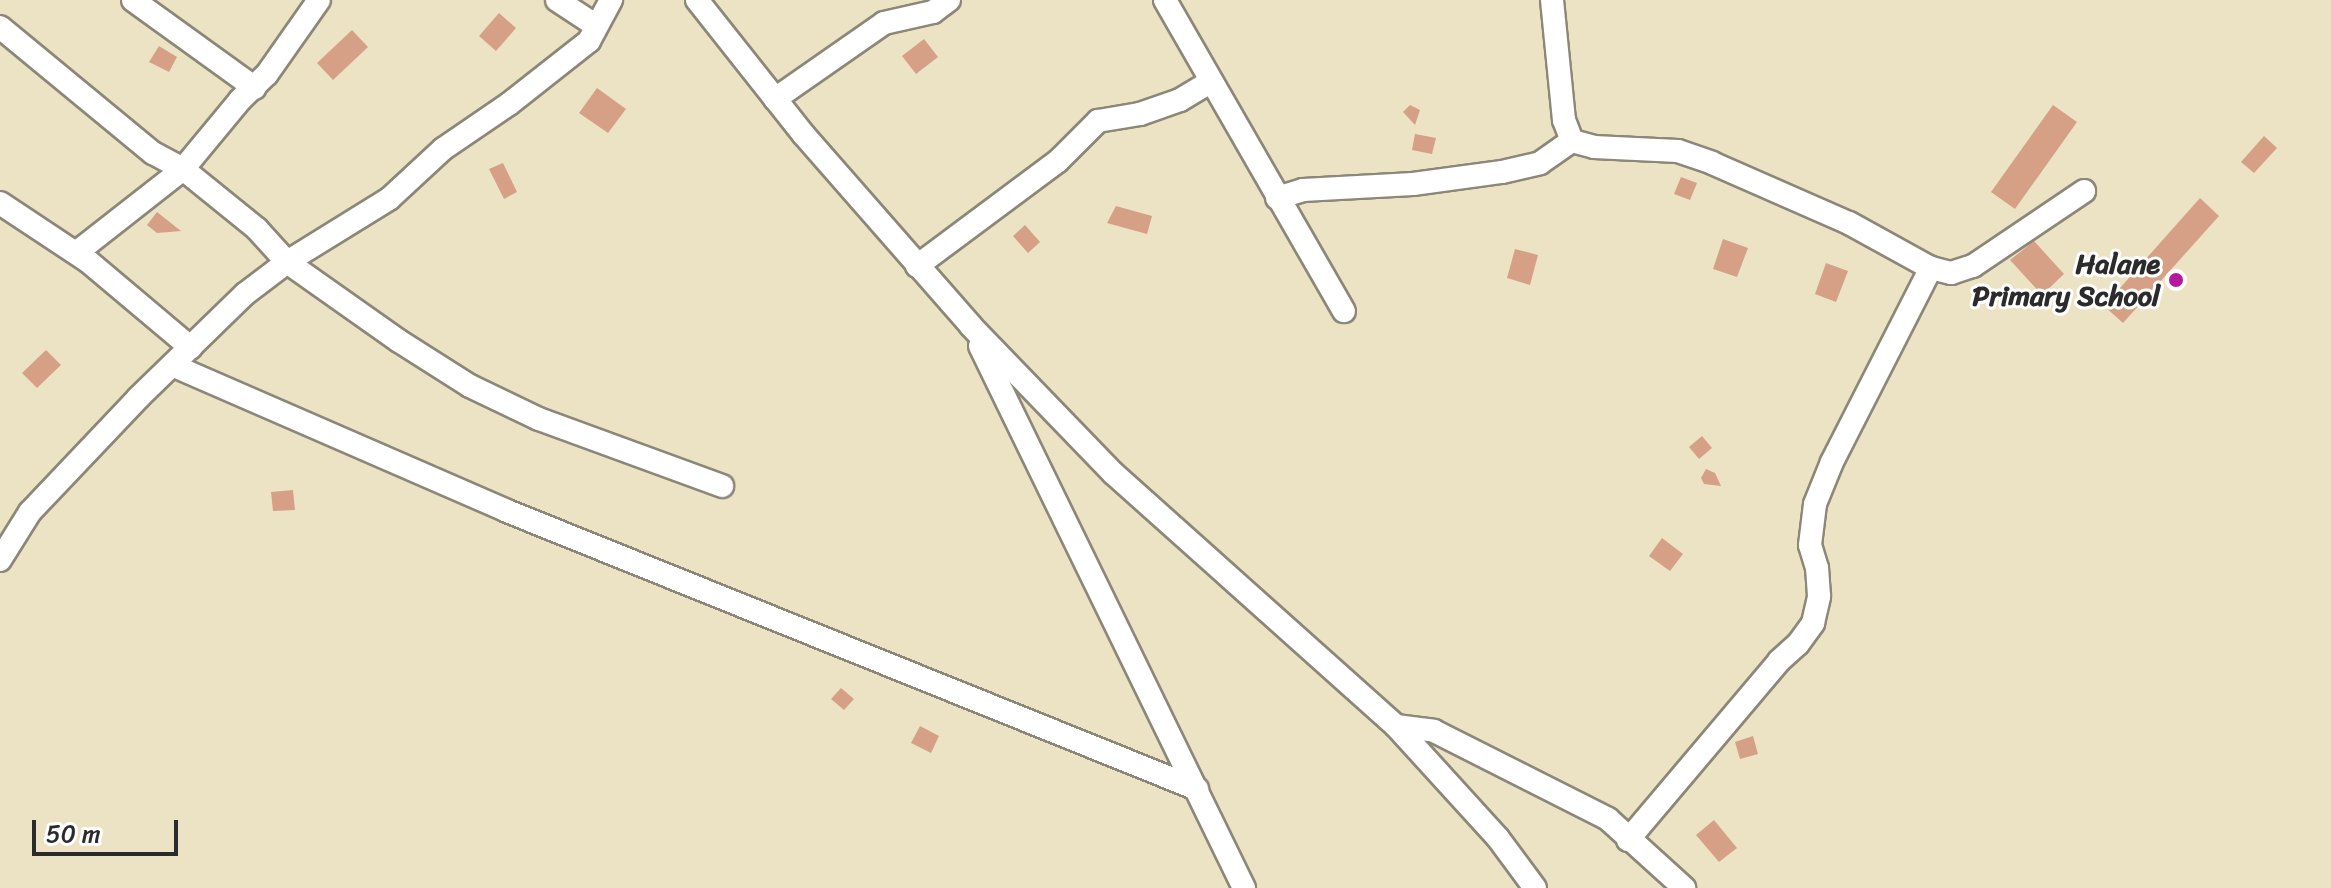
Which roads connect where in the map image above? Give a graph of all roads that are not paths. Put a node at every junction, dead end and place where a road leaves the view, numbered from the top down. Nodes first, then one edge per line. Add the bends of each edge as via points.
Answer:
1 (133, 0) edge
2 (319, 0) edge
3 (557, 0) edge
4 (611, 0) edge
5 (697, 0) edge
6 (949, 0) edge
7 (1165, 0) edge
8 (1552, 0) edge
9 (595, 25) junction
10 (0, 27) edge
11 (1210, 82) junction
12 (255, 88) junction
13 (775, 99) junction
14 (1572, 141) junction
15 (183, 169) junction
16 (2084, 191) dead end
17 (1277, 198) junction
18 (0, 203) edge
19 (76, 253) junction
20 (287, 262) junction
21 (917, 266) junction
22 (1931, 268) junction
23 (1344, 311) dead end
24 (971, 326) junction
25 (191, 348) junction
26 (174, 366) junction
27 (722, 486) dead end
28 (0, 560) edge
29 (1396, 726) junction
30 (1197, 789) junction
31 (1628, 840) junction
32 (1244, 888) edge
33 (1535, 888) edge
34 (1684, 888) edge

1 - 12 street
2 - 12 street
3 - 9 street
4 - 9 street
5 - 13 street
6 - 13 street via 933,12 884,23
7 - 11 street
8 - 14 street via 1564,120
9 - 20 street via 589,41 443,149 389,199
10 - 15 street via 153,153
11 - 17 street
11 - 21 street via 1140,114 1098,121 1058,161
12 - 15 street
13 - 21 street
14 - 17 street via 1540,163 1502,172 1303,190
14 - 22 street via 1678,151 1712,163 1849,223
15 - 19 street
15 - 20 street via 257,229
16 - 22 street via 1973,266 1951,273
17 - 23 street
18 - 19 street
19 - 25 street
20 - 25 street via 245,294
20 - 27 street via 470,386 539,419
21 - 24 street
22 - 31 street via 1815,504 1810,545 1819,596 1813,623
24 - 29 street via 1113,473
24 - 30 street
25 - 26 street
26 - 28 street via 30,512
26 - 30 street via 507,511
29 - 31 street via 1434,731 1608,819
29 - 33 street via 1498,838
30 - 32 street
31 - 34 street

